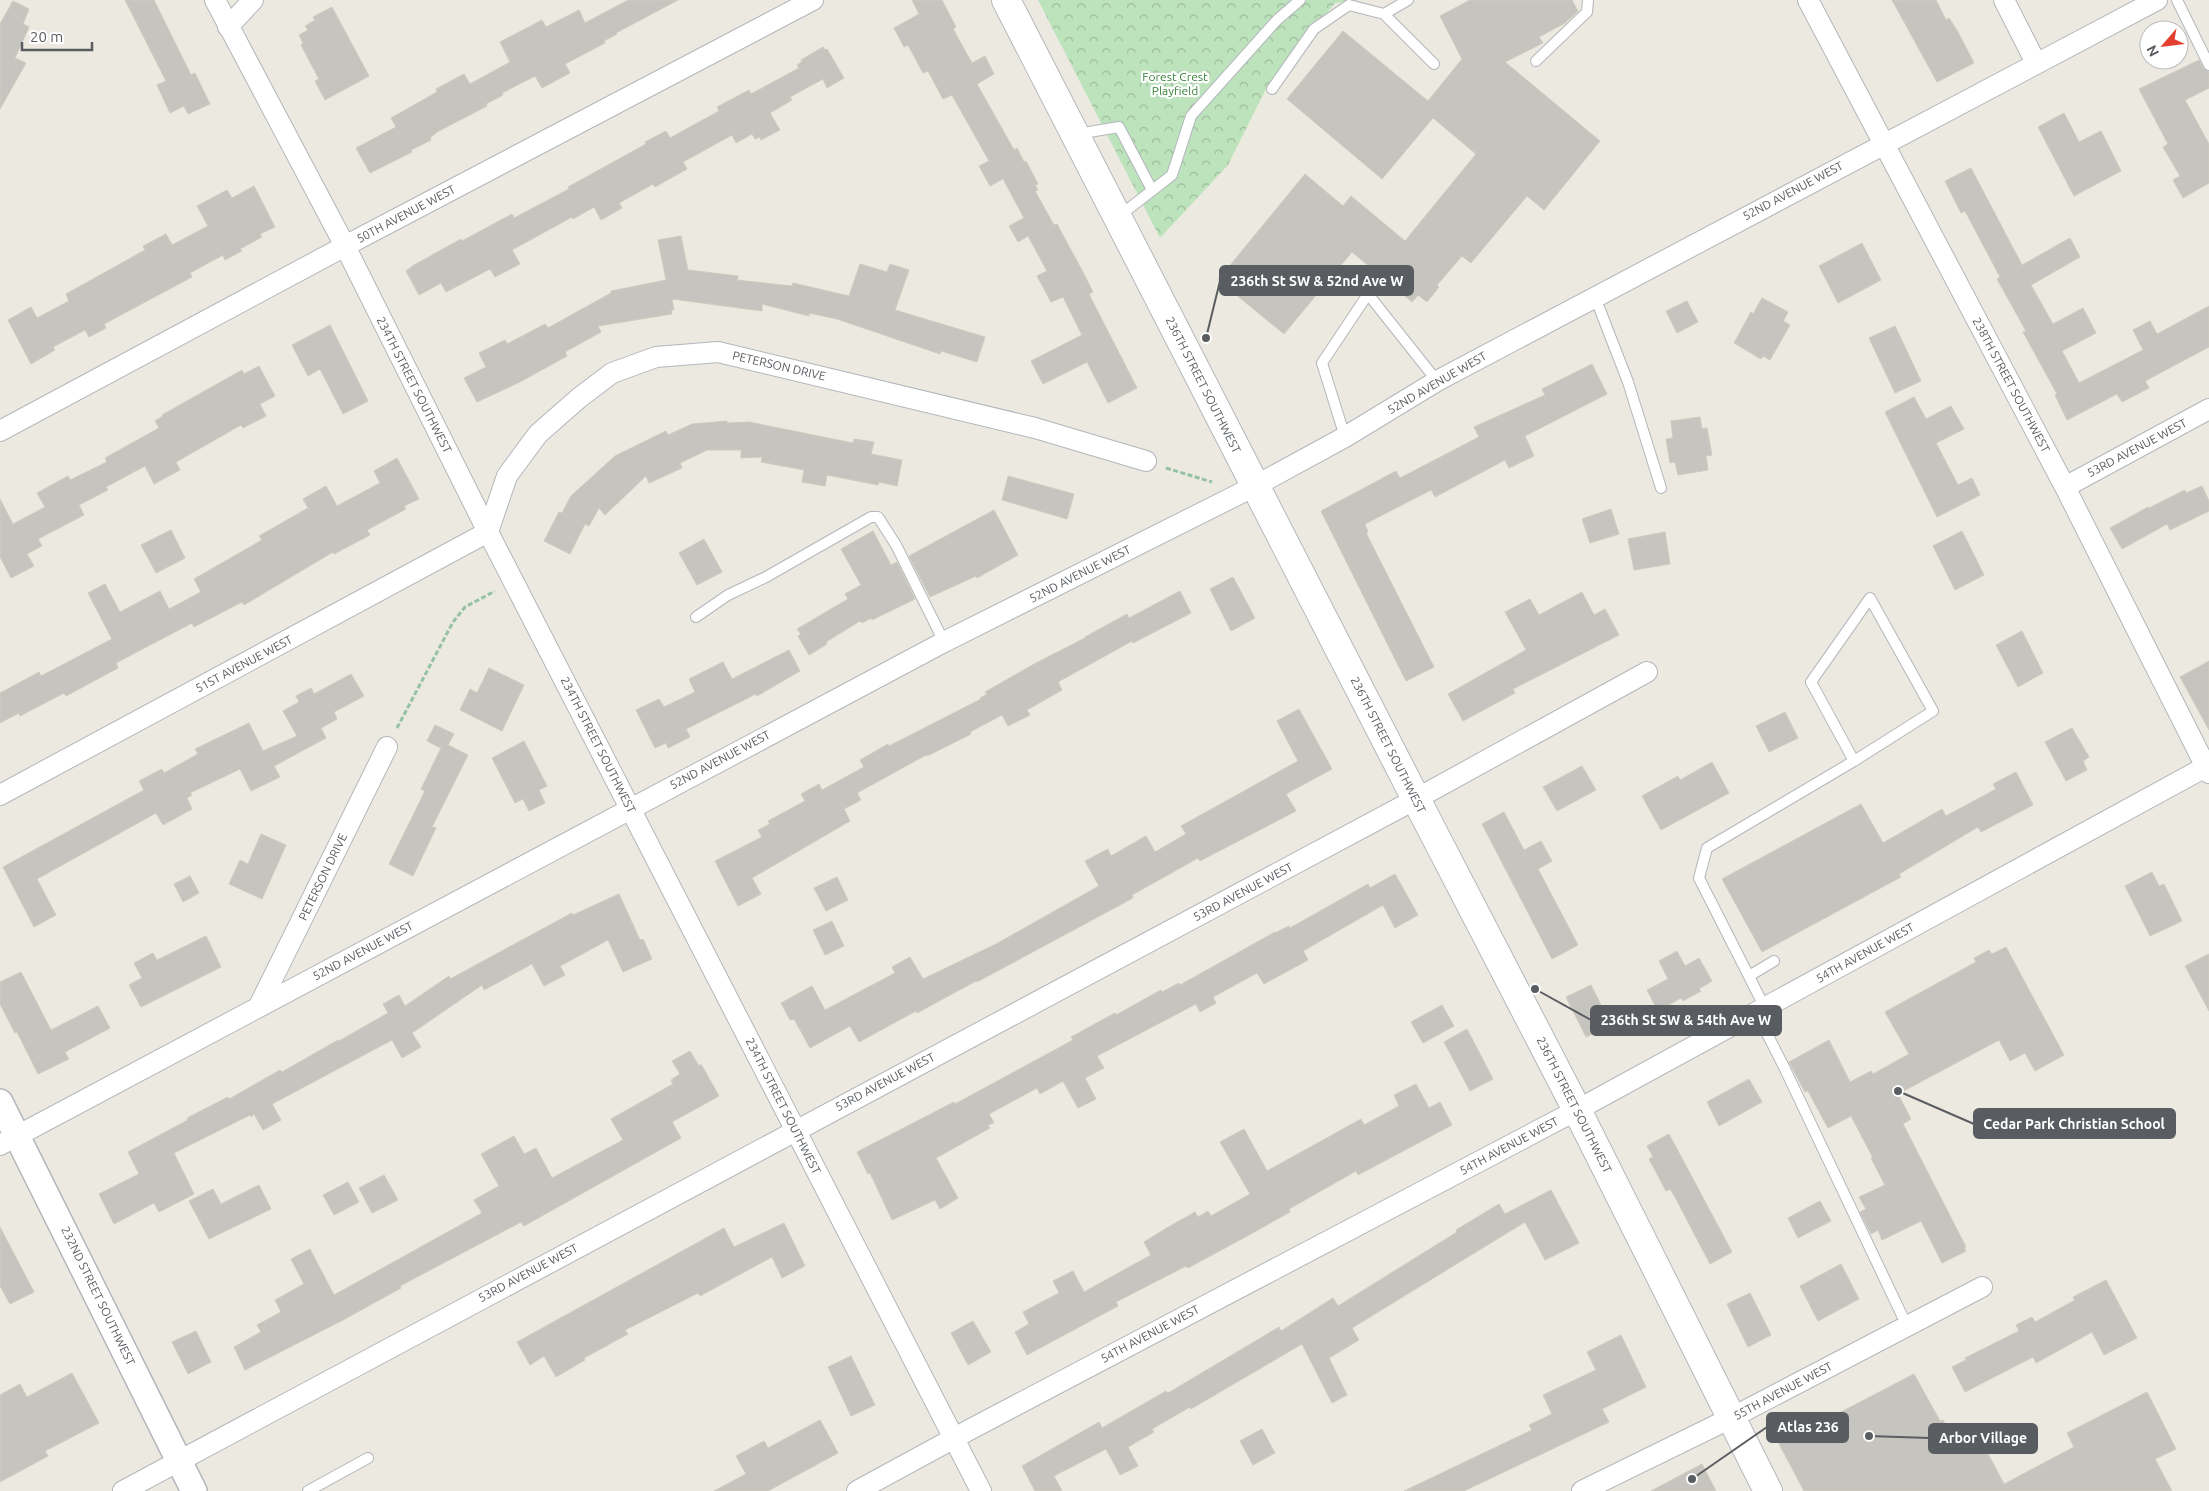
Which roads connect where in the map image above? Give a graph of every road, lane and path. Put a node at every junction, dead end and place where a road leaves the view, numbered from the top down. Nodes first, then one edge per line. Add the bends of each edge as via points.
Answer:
1 (215, 0) edge
2 (253, 0) edge
3 (812, 0) edge
4 (1006, 0) edge
5 (1300, 0) edge
6 (1408, 0) edge
7 (1588, 0) edge
8 (1808, 0) edge
9 (2004, 0) edge
10 (2157, 0) edge
11 (2177, 0) edge
12 (1384, 14) junction
13 (228, 27) junction
14 (1536, 61) dead end
15 (2036, 63) junction
16 (1434, 64) dead end
17 (2209, 65) edge
18 (1272, 90) dead end
19 (1074, 134) junction
20 (1883, 144) junction
21 (1152, 190) junction
22 (1117, 218) junction
23 (345, 246) junction
24 (1595, 297) junction
25 (1437, 381) junction
26 (2209, 409) edge
27 (0, 431) edge
28 (1345, 437) junction
29 (1146, 461) joint
30 (1214, 483) dead end
31 (1255, 486) junction
32 (2065, 487) junction
33 (1660, 488) dead end
34 (488, 532) junction
35 (513, 581) junction
36 (696, 617) dead end
37 (944, 642) junction
38 (1647, 672) dead end
39 (387, 747) joint
40 (1854, 761) junction
41 (2208, 768) edge
42 (0, 795) edge
43 (1416, 800) junction
44 (631, 808) junction
45 (1774, 961) dead end
46 (1749, 976) junction
47 (259, 1006) junction
48 (1761, 1010) junction
49 (0, 1102) edge
50 (1577, 1110) junction
51 (795, 1130) junction
52 (9, 1140) edge
53 (1982, 1287) dead end
54 (1907, 1326) junction
55 (1731, 1418) junction
56 (953, 1438) junction
57 (368, 1458) dead end
58 (179, 1460) junction
59 (123, 1491) edge
60 (194, 1491) edge
61 (308, 1491) edge
62 (857, 1491) edge
63 (981, 1491) edge
64 (1582, 1491) edge
65 (1768, 1491) edge

1 - 13 street, 234TH STREET SOUTHWEST
2 - 13 street
3 - 23 street, 50TH AVENUE WEST
4 - 19 main road, 236TH STREET SOUTHWEST
5 - 21 lane via 1277,20 1191,116 1172,175
6 - 12 lane
7 - 14 lane via 1587,12
8 - 20 street, 238TH STREET SOUTHWEST
9 - 15 street
10 - 15 street, 52ND AVENUE WEST
11 - 17 lane
12 - 16 lane
12 - 18 lane via 1350,5 1321,24 1314,29
13 - 23 street, 234TH STREET SOUTHWEST
15 - 20 street, 52ND AVENUE WEST
19 - 21 lane via 1120,127
19 - 22 main road, 236TH STREET SOUTHWEST
20 - 24 street, 52ND AVENUE WEST
20 - 32 street, 238TH STREET SOUTHWEST
21 - 22 lane
22 - 31 main road, 236TH STREET SOUTHWEST
23 - 27 street, 50TH AVENUE WEST
23 - 34 street, 234TH STREET SOUTHWEST
24 - 25 street, 52ND AVENUE WEST
24 - 33 lane via 1628,382
25 - 28 street, 52ND AVENUE WEST
25 - 28 lane via 1368,294 1322,363
26 - 32 street, 53RD AVENUE WEST
28 - 31 street, 52ND AVENUE WEST
29 - 30 path
29 - 34 street, PETERSON DRIVE via 1035,428 718,352 656,357 612,372 538,434 507,476
31 - 37 street, 52ND AVENUE WEST
31 - 43 main road, 236TH STREET SOUTHWEST
32 - 41 street, 238TH STREET SOUTHWEST
34 - 35 street, 234TH STREET SOUTHWEST
34 - 42 street, 51ST AVENUE WEST
35 - 39 path via 465,607 453,622
35 - 44 street, 234TH STREET SOUTHWEST
36 - 37 lane via 728,595 878,516
37 - 44 street, 52ND AVENUE WEST
38 - 43 street, 53RD AVENUE WEST
39 - 47 street, PETERSON DRIVE
40 - 40 lane via 1933,711 1870,598 1811,682
40 - 46 lane via 1706,848 1699,878
41 - 48 street, 54TH AVENUE WEST
43 - 50 main road, 236TH STREET SOUTHWEST
43 - 51 street, 53RD AVENUE WEST
44 - 47 street, 52ND AVENUE WEST
44 - 51 street, 234TH STREET SOUTHWEST
45 - 46 lane
46 - 48 lane
47 - 52 street, 52ND AVENUE WEST
48 - 50 street, 54TH AVENUE WEST
48 - 54 lane via 1784,1067
49 - 52 street, 232ND STREET SOUTHWEST
50 - 55 main road, 236TH STREET SOUTHWEST
50 - 56 street, 54TH AVENUE WEST
51 - 56 street, 234TH STREET SOUTHWEST
51 - 58 street, 53RD AVENUE WEST
52 - 58 street, 232ND STREET SOUTHWEST
53 - 54 street, 55TH AVENUE WEST
54 - 55 street, 55TH AVENUE WEST
55 - 64 street, 55TH AVENUE WEST
55 - 65 main road, 236TH STREET SOUTHWEST
56 - 62 street, 54TH AVENUE WEST
56 - 63 street, 234TH STREET SOUTHWEST
57 - 61 lane
58 - 59 street, 53RD AVENUE WEST
58 - 60 street, 232ND STREET SOUTHWEST

